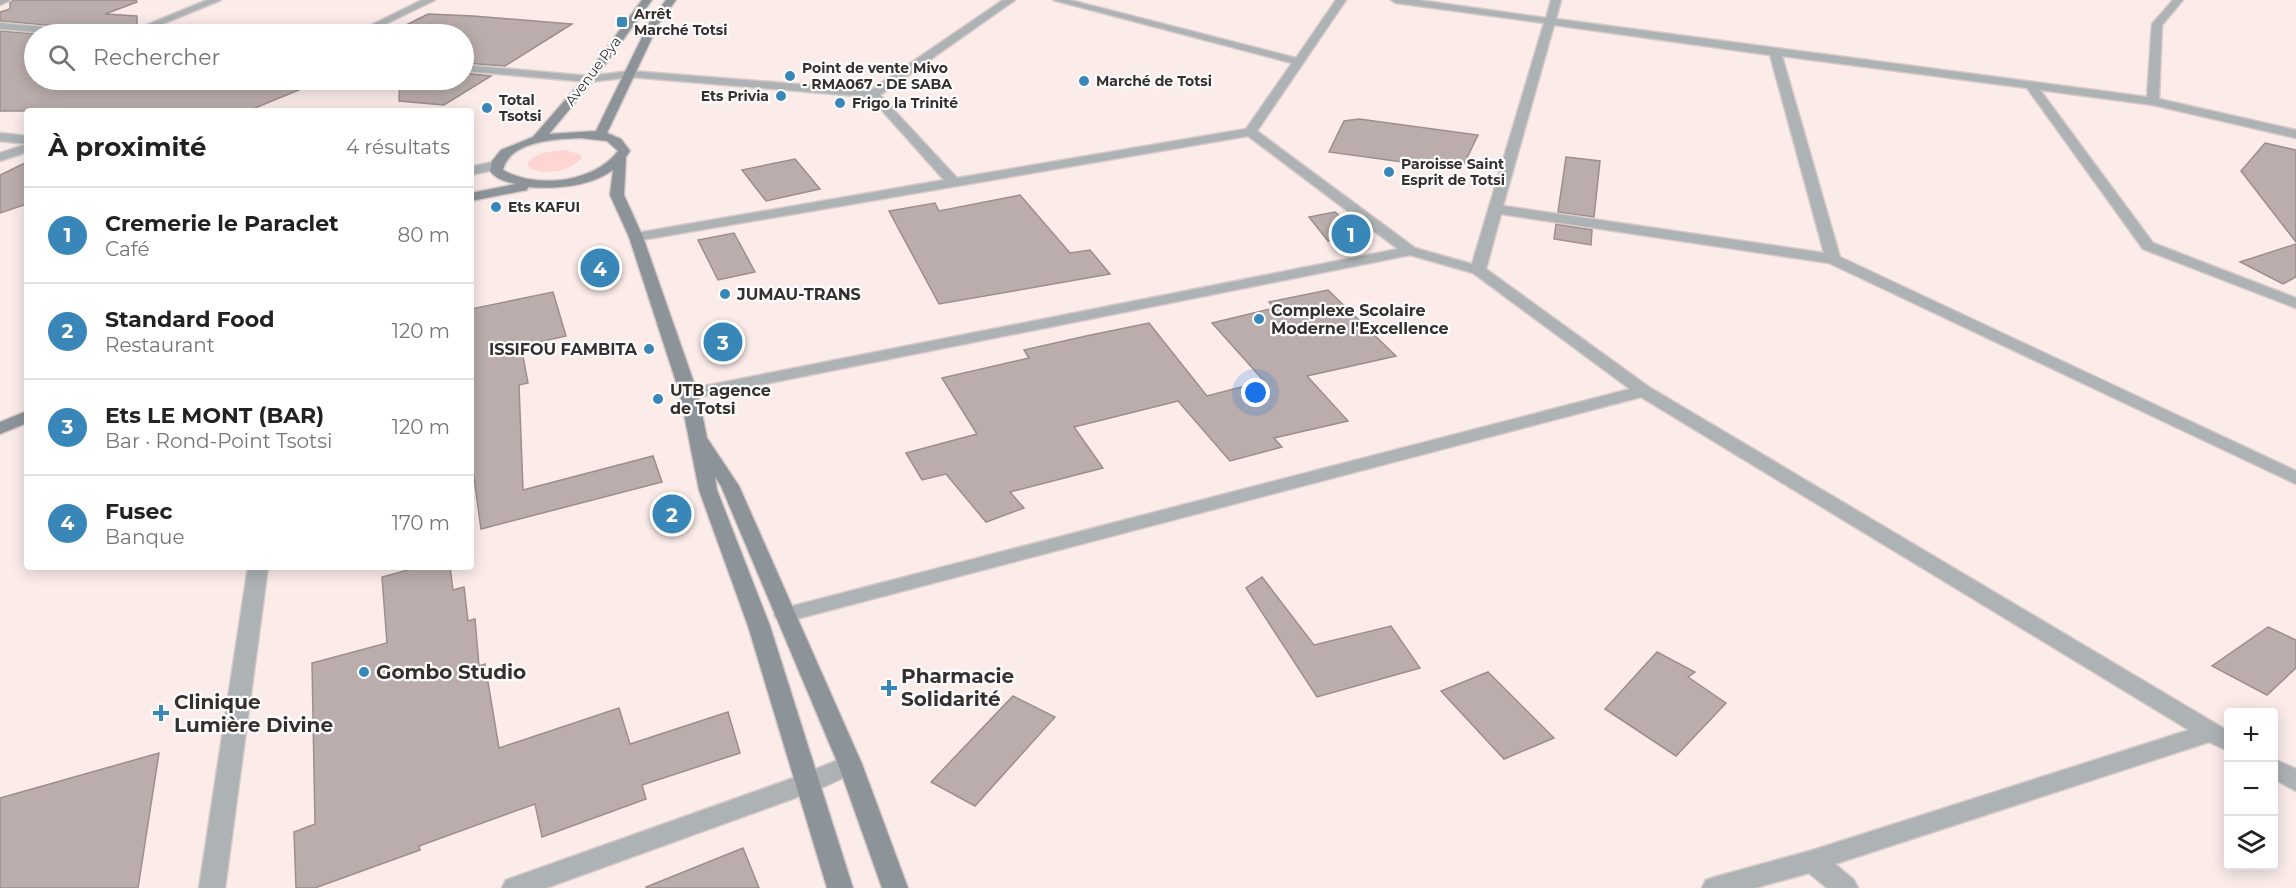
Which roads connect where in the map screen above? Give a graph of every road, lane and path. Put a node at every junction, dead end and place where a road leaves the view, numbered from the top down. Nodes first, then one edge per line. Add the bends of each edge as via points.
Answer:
1 (6, 0) edge
2 (216, 0) edge
3 (430, 0) edge
4 (646, 0) edge
5 (671, 0) edge
6 (1010, 0) edge
7 (1058, 0) edge
8 (1341, 0) edge
9 (1396, 0) edge
10 (1556, 0) edge
11 (2178, 0) edge
12 (0, 2) edge
13 (1549, 22) junction
14 (155, 24) edge
15 (379, 24) edge
16 (0, 26) edge
17 (24, 28) edge
18 (1775, 52) junction
19 (1299, 62) junction
20 (474, 69) edge
21 (631, 74) junction
22 (589, 79) junction
23 (2031, 85) junction
24 (873, 94) junction
25 (2153, 100) junction
26 (1250, 132) junction
27 (2296, 134) edge
28 (600, 135) junction
29 (0, 137) edge
30 (24, 140) edge
31 (537, 140) junction
32 (24, 148) edge
33 (0, 157) edge
34 (621, 158) junction
35 (496, 168) junction
36 (474, 171) edge
37 (585, 178) junction
38 (953, 182) junction
39 (539, 184) junction
40 (474, 185) edge
41 (617, 195) junction
42 (474, 196) edge
43 (1496, 209) junction
44 (636, 237) junction
45 (1410, 251) junction
46 (1833, 259) junction
47 (1478, 270) junction
48 (2296, 303) edge
49 (1643, 391) junction
50 (689, 394) junction
51 (24, 417) edge
52 (0, 429) edge
53 (696, 434) junction
54 (2296, 478) edge
55 (258, 570) edge
56 (785, 615) junction
57 (2220, 737) edge
58 (850, 764) junction
59 (2278, 770) edge
60 (2296, 781) edge
61 (808, 783) junction
62 (1813, 861) junction
63 (212, 888) edge
64 (515, 888) edge
65 (840, 888) edge
66 (895, 888) edge
67 (1715, 888) edge
68 (1845, 888) edge

1 - 12 street
2 - 14 street
3 - 15 street
4 - 22 main road, Avenue Pya
5 - 21 main road, Avenue Pya via 654,23
6 - 24 street
7 - 19 street
8 - 19 street
9 - 13 street
10 - 13 street
11 - 25 street via 2157,24
13 - 18 street
13 - 43 street
16 - 17 street
18 - 23 street
18 - 46 street
19 - 26 street
20 - 22 street
21 - 22 street
21 - 24 street
21 - 28 main road, Avenue Pya
22 - 31 main road, Avenue Pya
23 - 25 street
23 - 48 street via 2143,242
24 - 38 street
25 - 27 street
26 - 38 street
26 - 45 street
28 - 31 main road
28 - 34 main road via 621,144
29 - 30 street
31 - 35 main road via 508,151
32 - 33 street
34 - 37 main road
34 - 41 main road
35 - 36 street
35 - 39 main road via 504,178
35 - 40 main road
37 - 39 main road
37 - 41 main road
38 - 44 street
39 - 42 main road
41 - 44 main road
43 - 46 street
43 - 47 street
44 - 50 main road
45 - 47 street
45 - 50 street
46 - 54 street
47 - 49 street
49 - 56 street
49 - 57 street
50 - 53 main road
51 - 52 main road
53 - 56 main road via 730,486
53 - 61 main road via 708,490 759,626
55 - 63 street
56 - 58 main road
57 - 62 street
58 - 61 street
58 - 66 main road
59 - 60 street
61 - 64 street
61 - 65 main road
62 - 67 street
62 - 68 street

